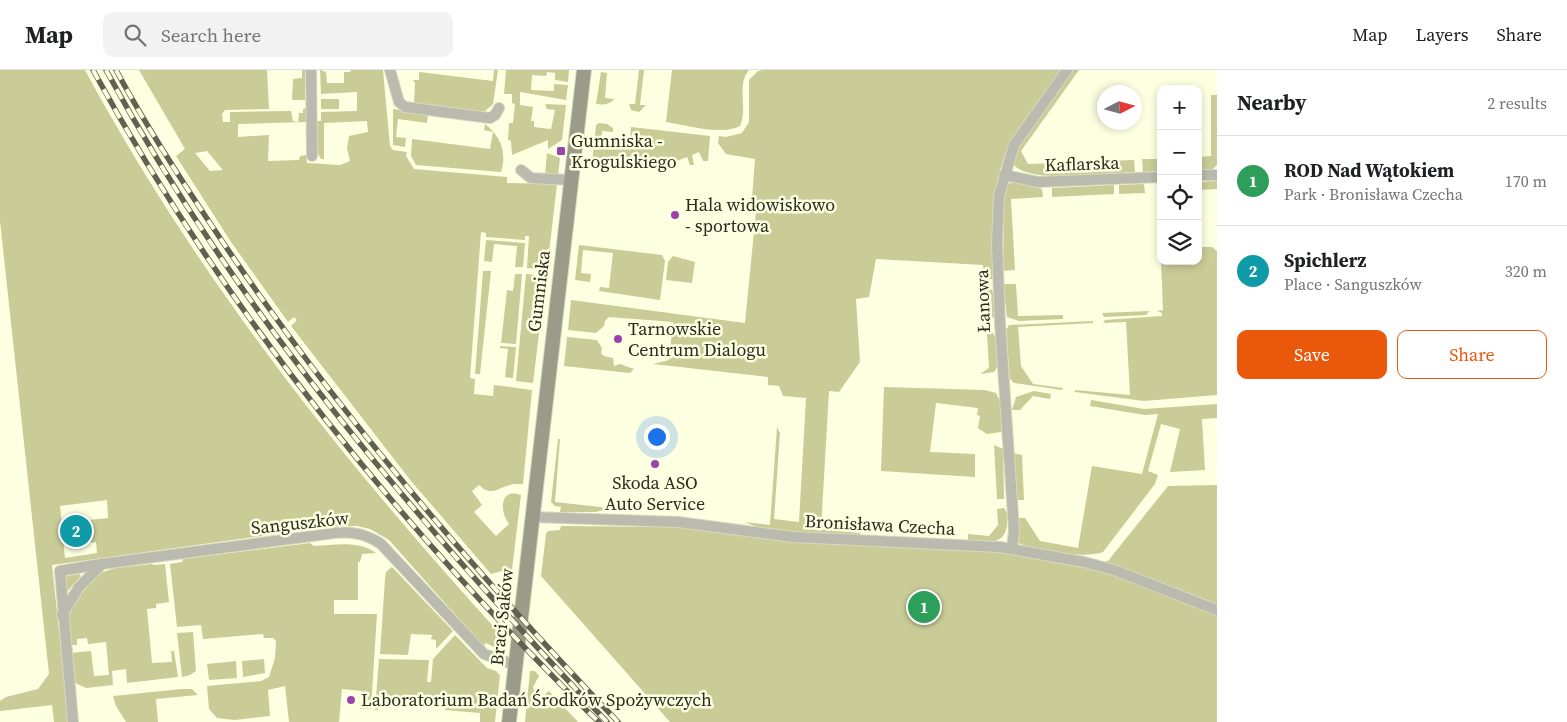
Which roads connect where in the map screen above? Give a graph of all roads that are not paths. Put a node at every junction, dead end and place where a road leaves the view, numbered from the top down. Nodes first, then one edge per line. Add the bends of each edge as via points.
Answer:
1 (311, 70) edge
2 (390, 70) edge
3 (584, 70) edge
4 (1067, 70) edge
5 (499, 108) dead end
6 (312, 156) dead end
7 (521, 170) dead end
8 (1004, 175) junction
9 (1217, 175) edge
10 (1202, 176) edge
11 (1157, 177) edge
12 (571, 180) junction
13 (532, 517) junction
14 (1012, 549) junction
15 (102, 564) junction
16 (1217, 610) edge
17 (62, 615) junction
18 (515, 665) junction
19 (73, 722) edge
20 (509, 722) edge

1 - 6 street
2 - 5 street via 399,102 405,107 490,118
3 - 12 street, Gumniska
4 - 8 street, Łanowa via 1014,145
7 - 12 street via 530,178
8 - 11 street, Kaflarska via 1038,182
8 - 14 street, Łanowa via 999,196 998,244 1014,530
9 - 10 street
12 - 13 street, Gumniska
13 - 14 street, Bronisława Czecha via 678,522 793,537
13 - 18 street, Braci Saków
14 - 16 street, Bronisława Czecha via 1114,570
15 - 17 street via 79,587
15 - 17 street, Sanguszków via 60,571
15 - 18 street, Sanguszków via 355,532 370,537 387,550 484,654
17 - 19 street
18 - 20 street, Braci Saków

